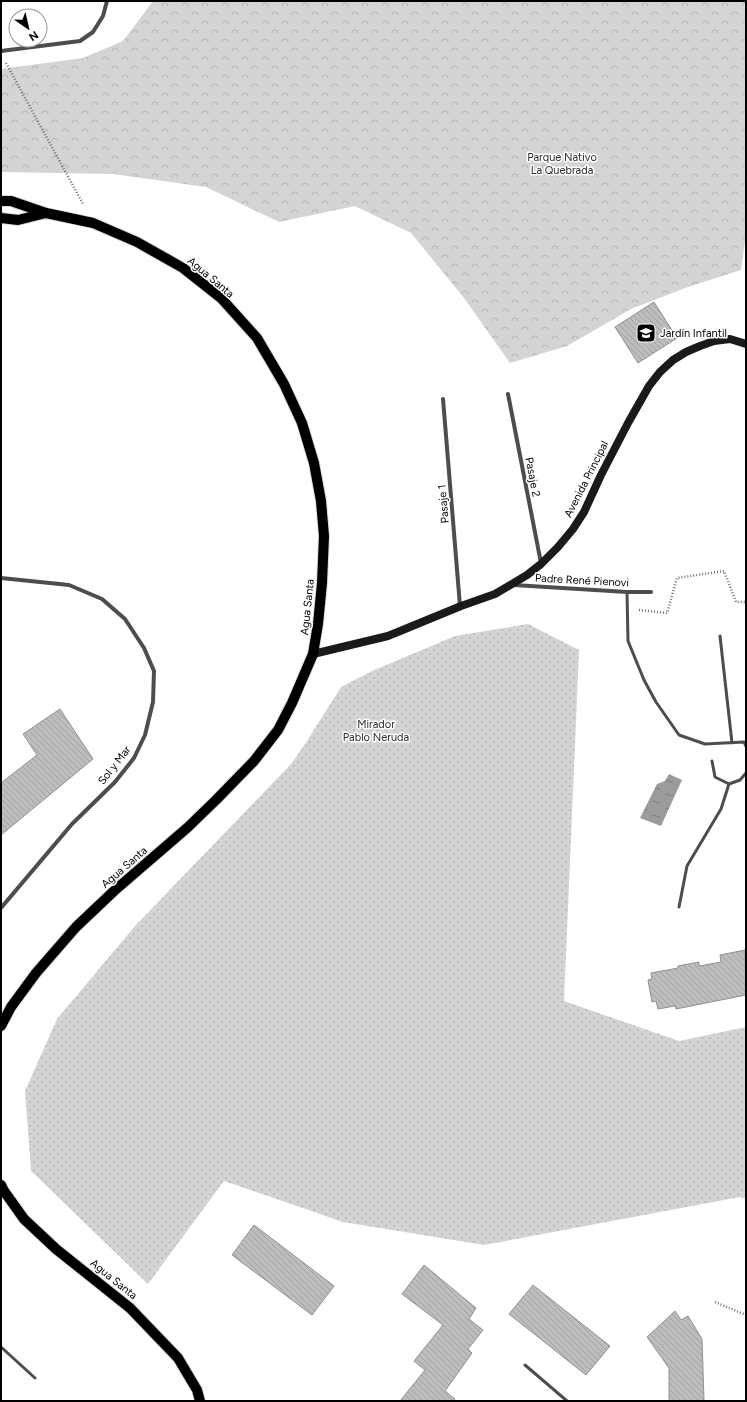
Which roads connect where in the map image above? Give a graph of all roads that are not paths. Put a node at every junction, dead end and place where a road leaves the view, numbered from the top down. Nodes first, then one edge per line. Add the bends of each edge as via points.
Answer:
1 (107, 1) edge
2 (1, 51) edge
3 (1, 201) edge
4 (46, 213) junction
5 (1, 218) edge
6 (746, 344) edge
7 (508, 394) dead end
8 (443, 399) dead end
9 (541, 564) junction
10 (1, 578) edge
11 (512, 585) junction
12 (627, 592) junction
13 (651, 592) dead end
14 (460, 606) junction
15 (720, 636) dead end
16 (313, 654) junction
17 (732, 743) junction
18 (746, 746) edge
19 (712, 761) dead end
20 (746, 773) edge
21 (729, 784) junction
22 (679, 907) dead end
23 (1, 908) edge
24 (1, 1026) edge
25 (1, 1185) edge
26 (1, 1347) edge
27 (525, 1365) dead end
28 (36, 1378) dead end
29 (200, 1401) edge
30 (567, 1401) edge

1 - 2 street via 103,16 93,32 80,41
3 - 4 main road, Agua Santa via 11,201
4 - 5 main road, Agua Santa via 18,220
4 - 16 main road, Agua Santa via 93,223 137,242 183,268 221,298 256,338 284,384 302,423 314,463 321,501 324,536 322,583
6 - 9 street, Avenida Principal via 730,339 714,341 686,352 660,372 649,386 628,424 584,512 573,529
7 - 9 street, Pasaje 2
8 - 14 street, Pasaje 1
9 - 11 street, Avenida Principal
10 - 23 street, Sol y Mar via 69,585 102,599 125,619 144,648 154,671 153,702 145,735 134,758 115,782 72,824
11 - 12 street, Padre René Pienovi
11 - 14 street, Avenida Principal via 478,601
12 - 13 street, Padre René Pienovi
12 - 17 lane via 628,641 644,680 679,735 705,744
14 - 16 street, Avenida Principal via 388,636
15 - 17 lane
16 - 24 main road, Agua Santa via 278,730 254,761 187,828 76,927 36,973 11,1007
17 - 18 lane via 744,742
19 - 21 lane via 715,777
20 - 21 lane via 740,780
21 - 22 lane via 721,809 687,866
25 - 29 main road, Agua Santa via 24,1219 56,1249 130,1308 178,1358 197,1390
26 - 28 lane
27 - 30 lane

